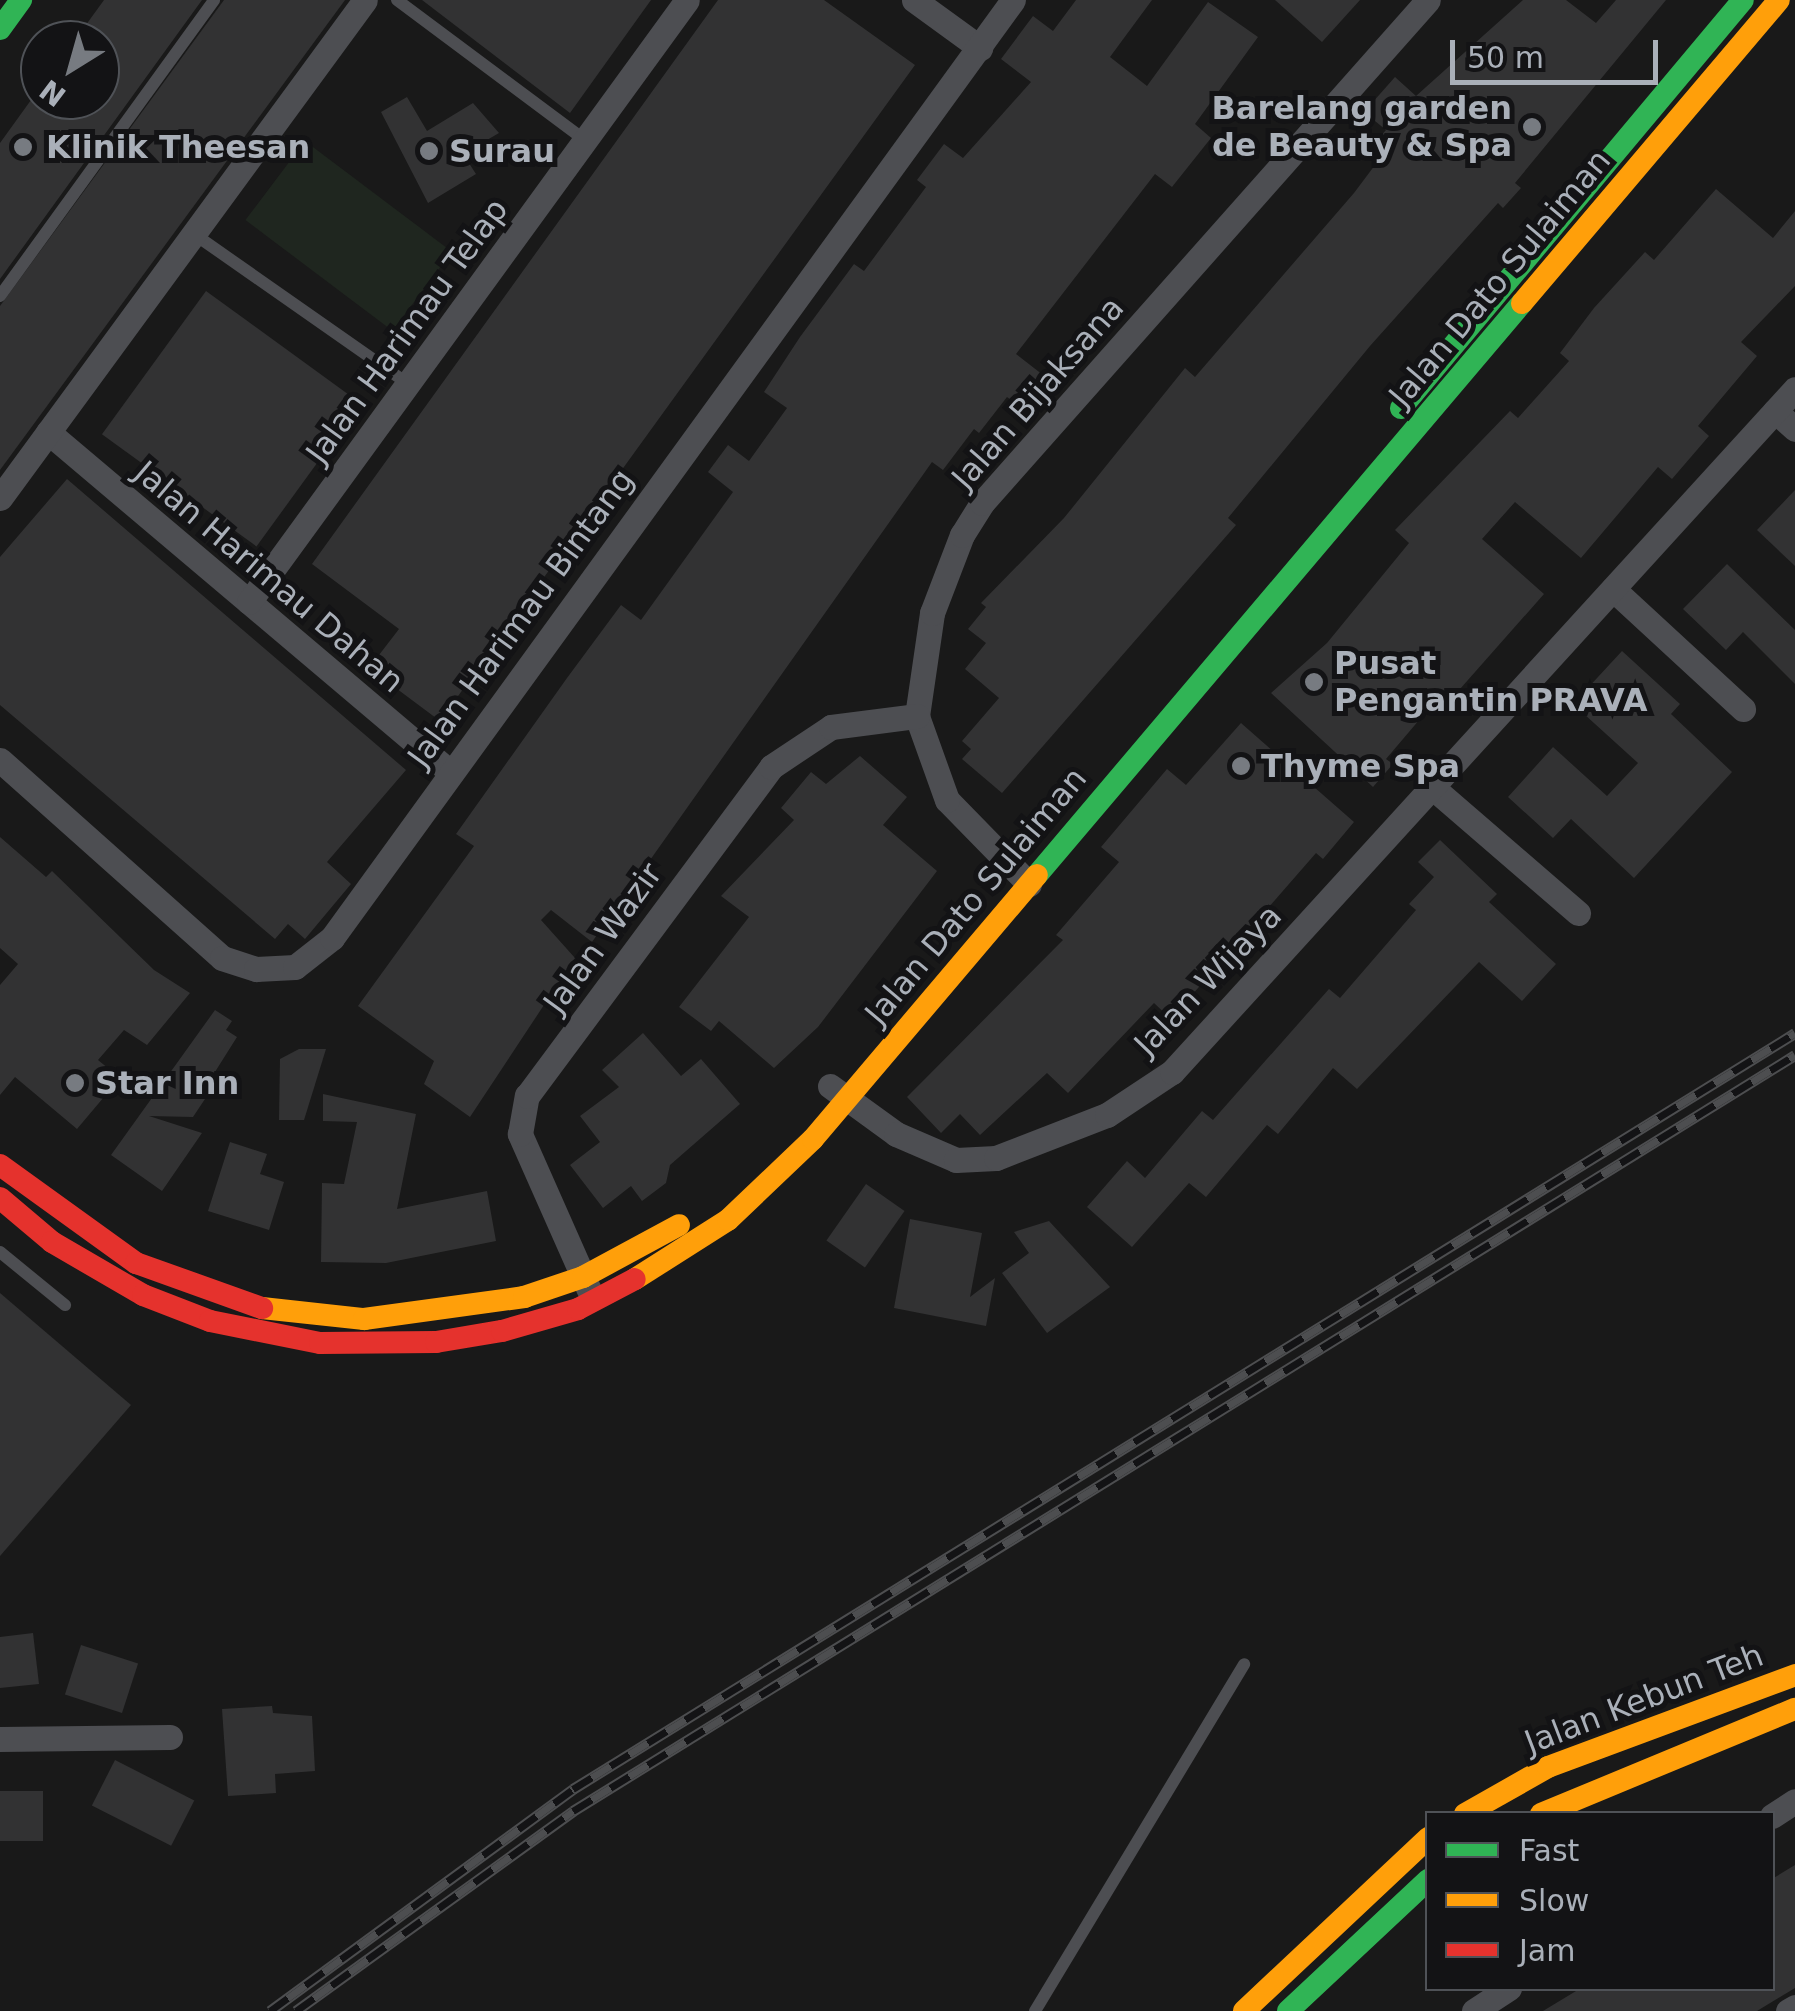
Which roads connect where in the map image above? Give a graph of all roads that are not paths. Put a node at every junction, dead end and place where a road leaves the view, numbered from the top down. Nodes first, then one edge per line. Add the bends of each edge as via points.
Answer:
1 (21, 0) edge
2 (214, 0) edge
3 (365, 0) edge
4 (397, 0) edge
5 (687, 0) edge
6 (914, 0) edge
7 (1013, 0) edge
8 (1428, 0) edge
9 (1743, 0) edge
10 (1779, 0) edge
11 (0, 30) edge
12 (980, 48) junction
13 (586, 140) junction
14 (194, 234) junction
15 (0, 296) edge
16 (408, 384) junction
17 (1795, 389) edge
18 (1775, 411) junction
19 (1795, 429) edge
20 (48, 432) junction
21 (0, 498) edge
22 (1613, 588) junction
23 (250, 602) junction
24 (1743, 709) dead end
25 (917, 716) junction
26 (0, 760) edge
27 (449, 770) junction
28 (1432, 787) junction
29 (1020, 876) junction
30 (1578, 913) dead end
31 (837, 1094) junction
32 (0, 1164) edge
33 (0, 1198) edge
34 (0, 1252) edge
35 (584, 1277) junction
36 (594, 1301) junction
37 (65, 1305) dead end
38 (1244, 1664) dead end
39 (1795, 1674) edge
40 (1795, 1709) edge
41 (170, 1737) dead end
42 (0, 1738) edge
43 (1470, 1811) edge
44 (1548, 1811) edge
45 (1425, 1841) edge
46 (1425, 1883) edge
47 (1504, 1991) edge
48 (1795, 2007) edge
49 (1036, 2011) edge
50 (1244, 2011) edge
51 (1288, 2011) edge
52 (1474, 2011) edge
53 (1788, 2011) edge

1 - 11 street
2 - 15 lane
3 - 14 street
4 - 13 lane
5 - 13 street, Jalan Harimau Telap
6 - 12 street
7 - 12 street, Jalan Harimau Bintang
8 - 25 street, Jalan Bijaksana via 982,503 932,613
9 - 29 street, Jalan Dato Sulaiman
10 - 29 street, Jalan Dato Sulaiman
12 - 27 street, Jalan Harimau Bintang
13 - 16 street, Jalan Harimau Telap
14 - 16 lane
14 - 20 street
16 - 23 street, Jalan Harimau Telap
17 - 18 street, Jalan Wijaya
18 - 19 street
18 - 22 street, Jalan Wijaya
20 - 21 street
20 - 23 street, Jalan Harimau Dahan
22 - 24 street
22 - 28 street, Jalan Wijaya
23 - 27 street, Jalan Harimau Dahan
25 - 29 street, Jalan Bijaksana via 947,800
25 - 35 street, Jalan Wazir via 831,727 771,767 527,1096 520,1134
26 - 27 street, Jalan Harimau Bintang via 222,958 256,969 296,967 332,938
28 - 30 street
28 - 31 street, Jalan Wijaya via 1172,1072 1107,1116 1010,1154 956,1160
29 - 31 street, Jalan Dato Sulaiman
31 - 35 street, Jalan Dato Sulaiman via 708,1204
31 - 36 street, Jalan Dato Sulaiman via 728,1220
32 - 35 street, Jalan Dato Sulaiman via 136,1263 235,1303 364,1319 455,1311
33 - 36 street, Jalan Dato Sulaiman via 52,1242 142,1295 276,1338 436,1342 502,1332
34 - 37 lane
35 - 36 street, Jalan Wazir
38 - 49 lane
39 - 43 street, Jalan Kebun Teh via 1548,1767
40 - 44 street, Jalan Kebun Teh
41 - 42 street
45 - 50 street
46 - 51 street
47 - 52 street
48 - 53 street

